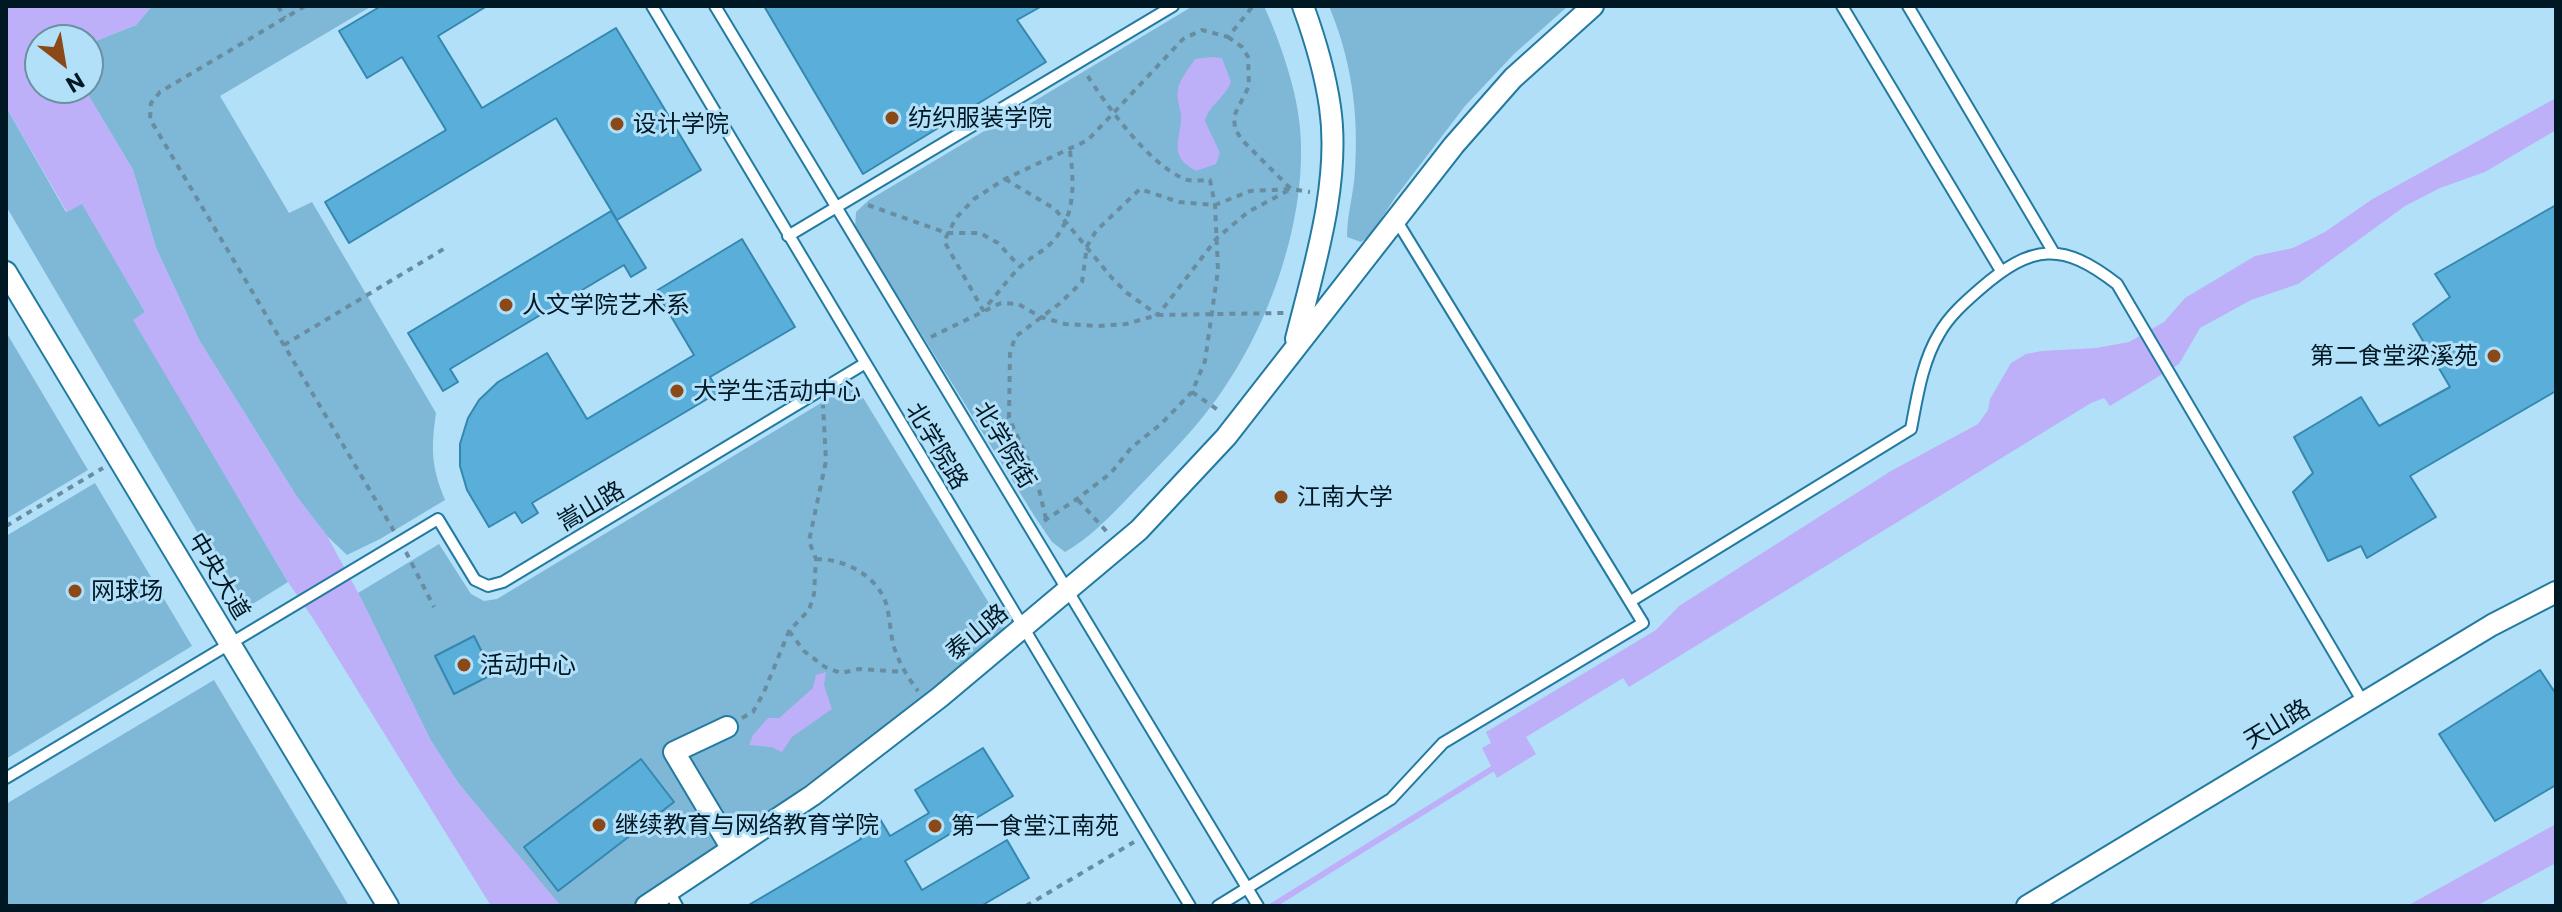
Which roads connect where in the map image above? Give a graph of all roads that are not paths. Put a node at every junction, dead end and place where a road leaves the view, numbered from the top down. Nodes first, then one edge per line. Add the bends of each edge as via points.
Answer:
1 (652, 6) edge
2 (715, 6) edge
3 (1173, 6) edge
4 (1303, 6) edge
5 (1593, 6) edge
6 (1842, 6) edge
7 (1908, 6) edge
8 (835, 208) junction
9 (1395, 218) junction
10 (788, 236) junction
11 (2054, 253) junction
12 (2001, 271) junction
13 (6, 272) edge
14 (1294, 346) junction
15 (864, 364) junction
16 (1068, 589) junction
17 (2556, 592) edge
18 (1631, 601) junction
19 (1023, 628) junction
20 (229, 642) junction
21 (2363, 702) junction
22 (727, 727) road end
23 (6, 778) edge
24 (732, 849) junction
25 (1247, 888) junction
26 (673, 898) edge
27 (388, 906) edge
28 (646, 906) edge
29 (1190, 906) edge
30 (1218, 906) edge
31 (1258, 906) edge
32 (2027, 906) edge

1 - 10 lane, 北学院路
2 - 8 lane, 北学院街
3 - 8 lane
4 - 14 street via 1331,110 1331,160 1316,261
5 - 9 street, 泰山路 via 1513,78
6 - 12 lane
7 - 11 lane
8 - 10 lane
8 - 16 lane, 北学院街
9 - 14 street, 泰山路
9 - 18 lane
10 - 15 lane, 北学院路
11 - 12 lane via 2027,256
11 - 21 lane via 2091,263 2117,284
12 - 18 lane via 1962,304 1938,335 1921,379 1911,429
13 - 20 street, 中央大道
14 - 16 street, 泰山路 via 1236,423 1139,530
15 - 19 lane, 北学院路
15 - 20 lane, 嵩山路 via 503,582 488,586 475,580 438,519
16 - 19 street, 泰山路
16 - 25 lane, 北学院街
17 - 21 street, 天山路
18 - 25 lane via 1643,623 1443,743 1391,799
19 - 24 street, 泰山路 via 813,795
19 - 29 lane, 北学院路
20 - 23 lane, 嵩山路
20 - 27 street, 中央大道
21 - 32 street, 天山路
22 - 24 street via 674,752
24 - 26 street, 泰山路
25 - 30 lane
25 - 31 lane, 北学院街
26 - 28 street, 泰山路

